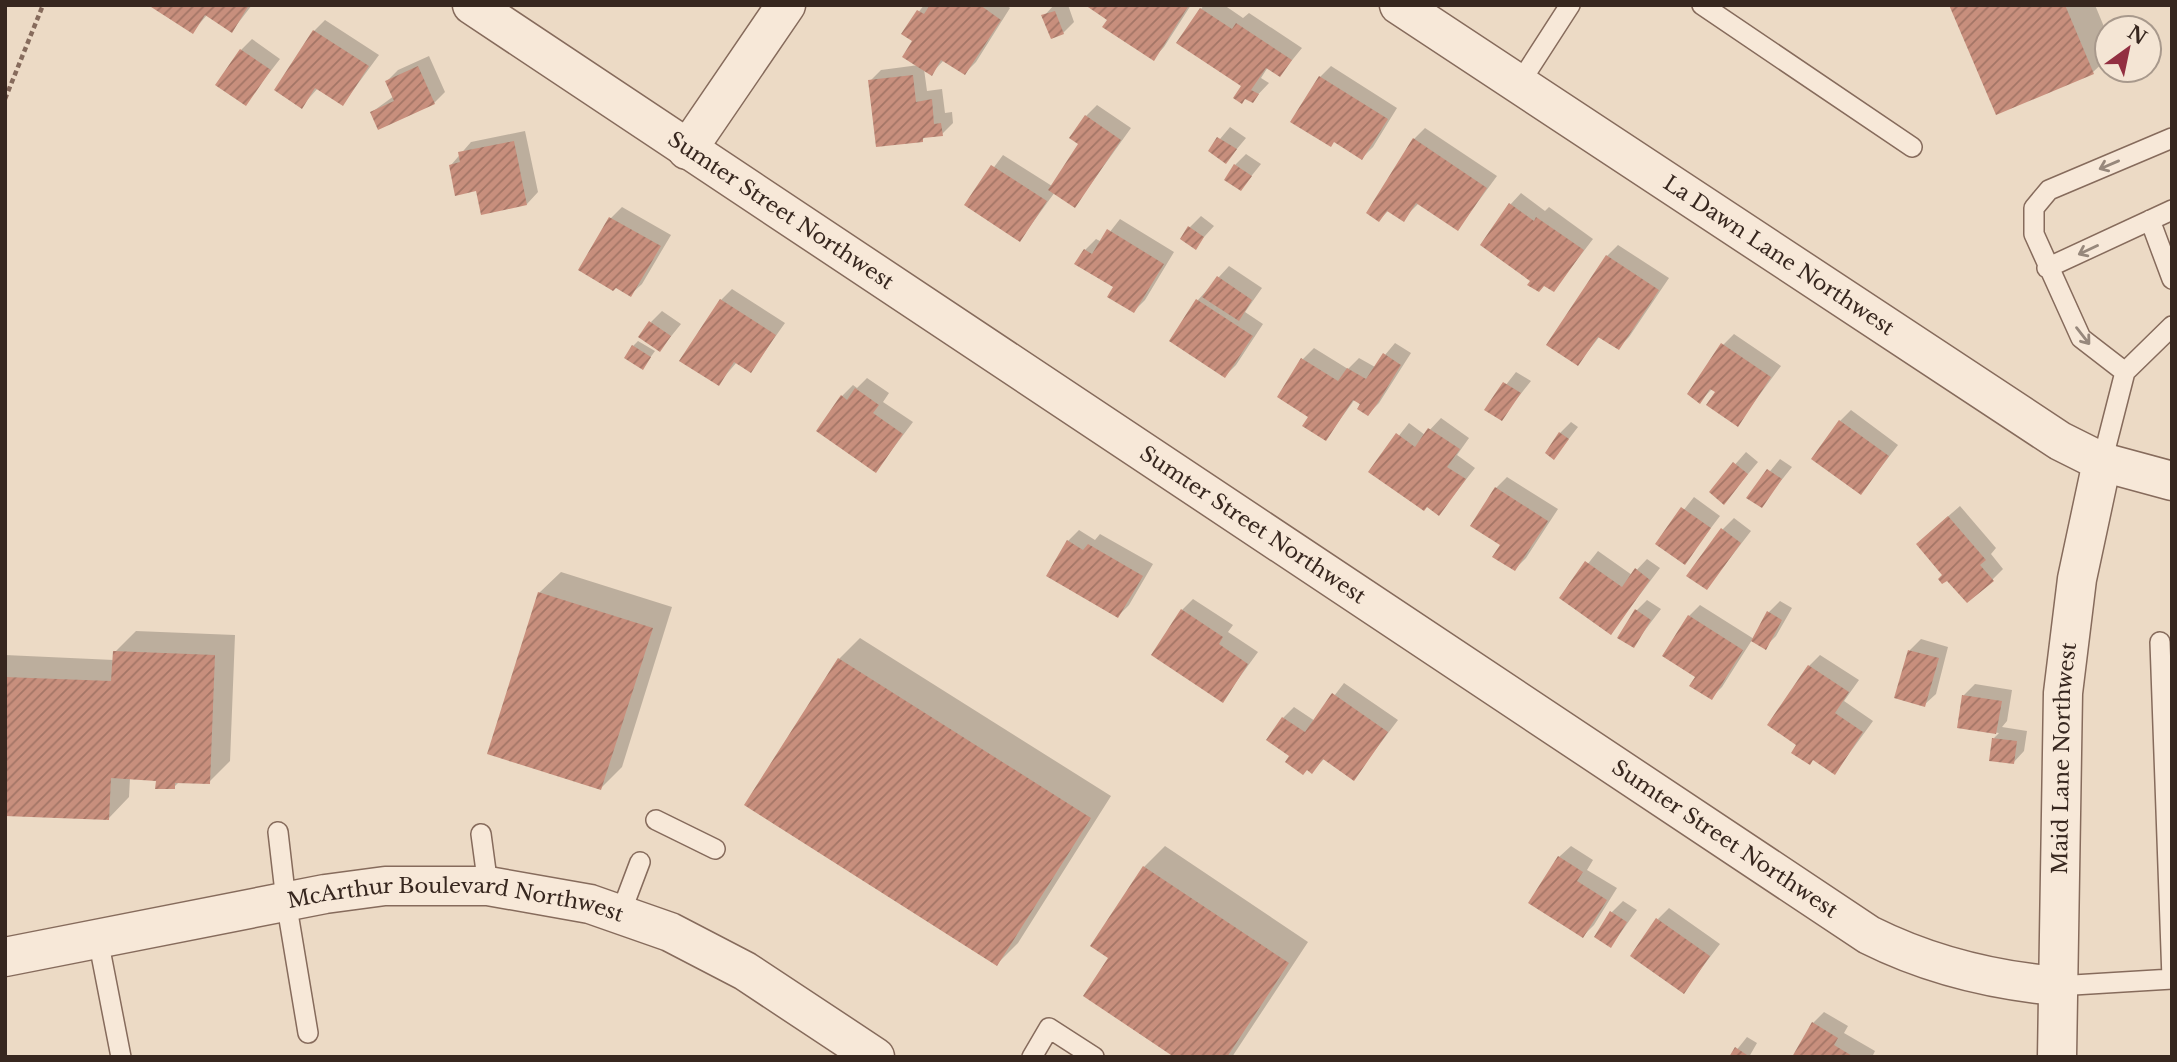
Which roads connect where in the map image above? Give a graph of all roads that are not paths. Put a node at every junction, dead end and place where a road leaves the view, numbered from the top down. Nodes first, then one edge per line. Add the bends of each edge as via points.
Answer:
1 (472, 5) edge
2 (786, 5) edge
3 (1399, 5) edge
4 (1570, 5) edge
5 (1702, 5) edge
6 (1519, 84) junction
7 (2172, 138) edge
8 (1912, 146) dead end
9 (687, 150) junction
10 (2172, 210) edge
11 (2150, 220) junction
12 (2048, 268) junction
13 (2172, 279) edge
14 (2172, 326) edge
15 (2125, 372) junction
16 (2102, 462) junction
17 (2172, 481) edge
18 (2160, 642) dead end
19 (656, 820) dead end
20 (278, 832) dead end
21 (481, 834) dead end
22 (715, 849) dead end
23 (640, 862) dead end
24 (488, 886) junction
25 (286, 901) junction
26 (620, 915) junction
27 (98, 939) junction
28 (5, 957) edge
29 (2057, 986) junction
30 (308, 1033) dead end
31 (861, 1053) edge
32 (121, 1057) edge
33 (1032, 1057) edge
34 (1094, 1057) edge
35 (2057, 1057) edge

1 - 9 street, Sumter Street Northwest
2 - 9 street
3 - 6 street, La Dawn Lane Northwest
4 - 6 lane
5 - 8 lane
6 - 16 street, La Dawn Lane Northwest via 2060,441
7 -> 12 lane via 2049,190 2034,208 2034,234
9 - 29 street, Sumter Street Northwest via 1869,936 1944,966 2004,981
10 - 11 lane
11 -> 12 lane
11 - 13 lane
12 -> 15 lane via 2081,338
14 - 15 lane
15 - 16 lane
16 - 17 street, La Dawn Lane Northwest
16 - 29 street, Maid Lane Northwest via 2077,579 2063,693
18 - 29 lane via 2172,979
19 - 22 lane
20 - 25 lane
21 - 24 lane
23 - 26 lane
24 - 25 street, McArthur Boulevard Northwest via 385,886
24 - 26 street, McArthur Boulevard Northwest via 590,904
25 - 27 street, McArthur Boulevard Northwest
25 - 30 lane
26 - 31 street, McArthur Boulevard Northwest via 670,932 745,971
27 - 28 street, McArthur Boulevard Northwest
27 - 32 lane
29 - 35 street, Maid Lane Northwest
33 - 34 lane via 1049,1028

